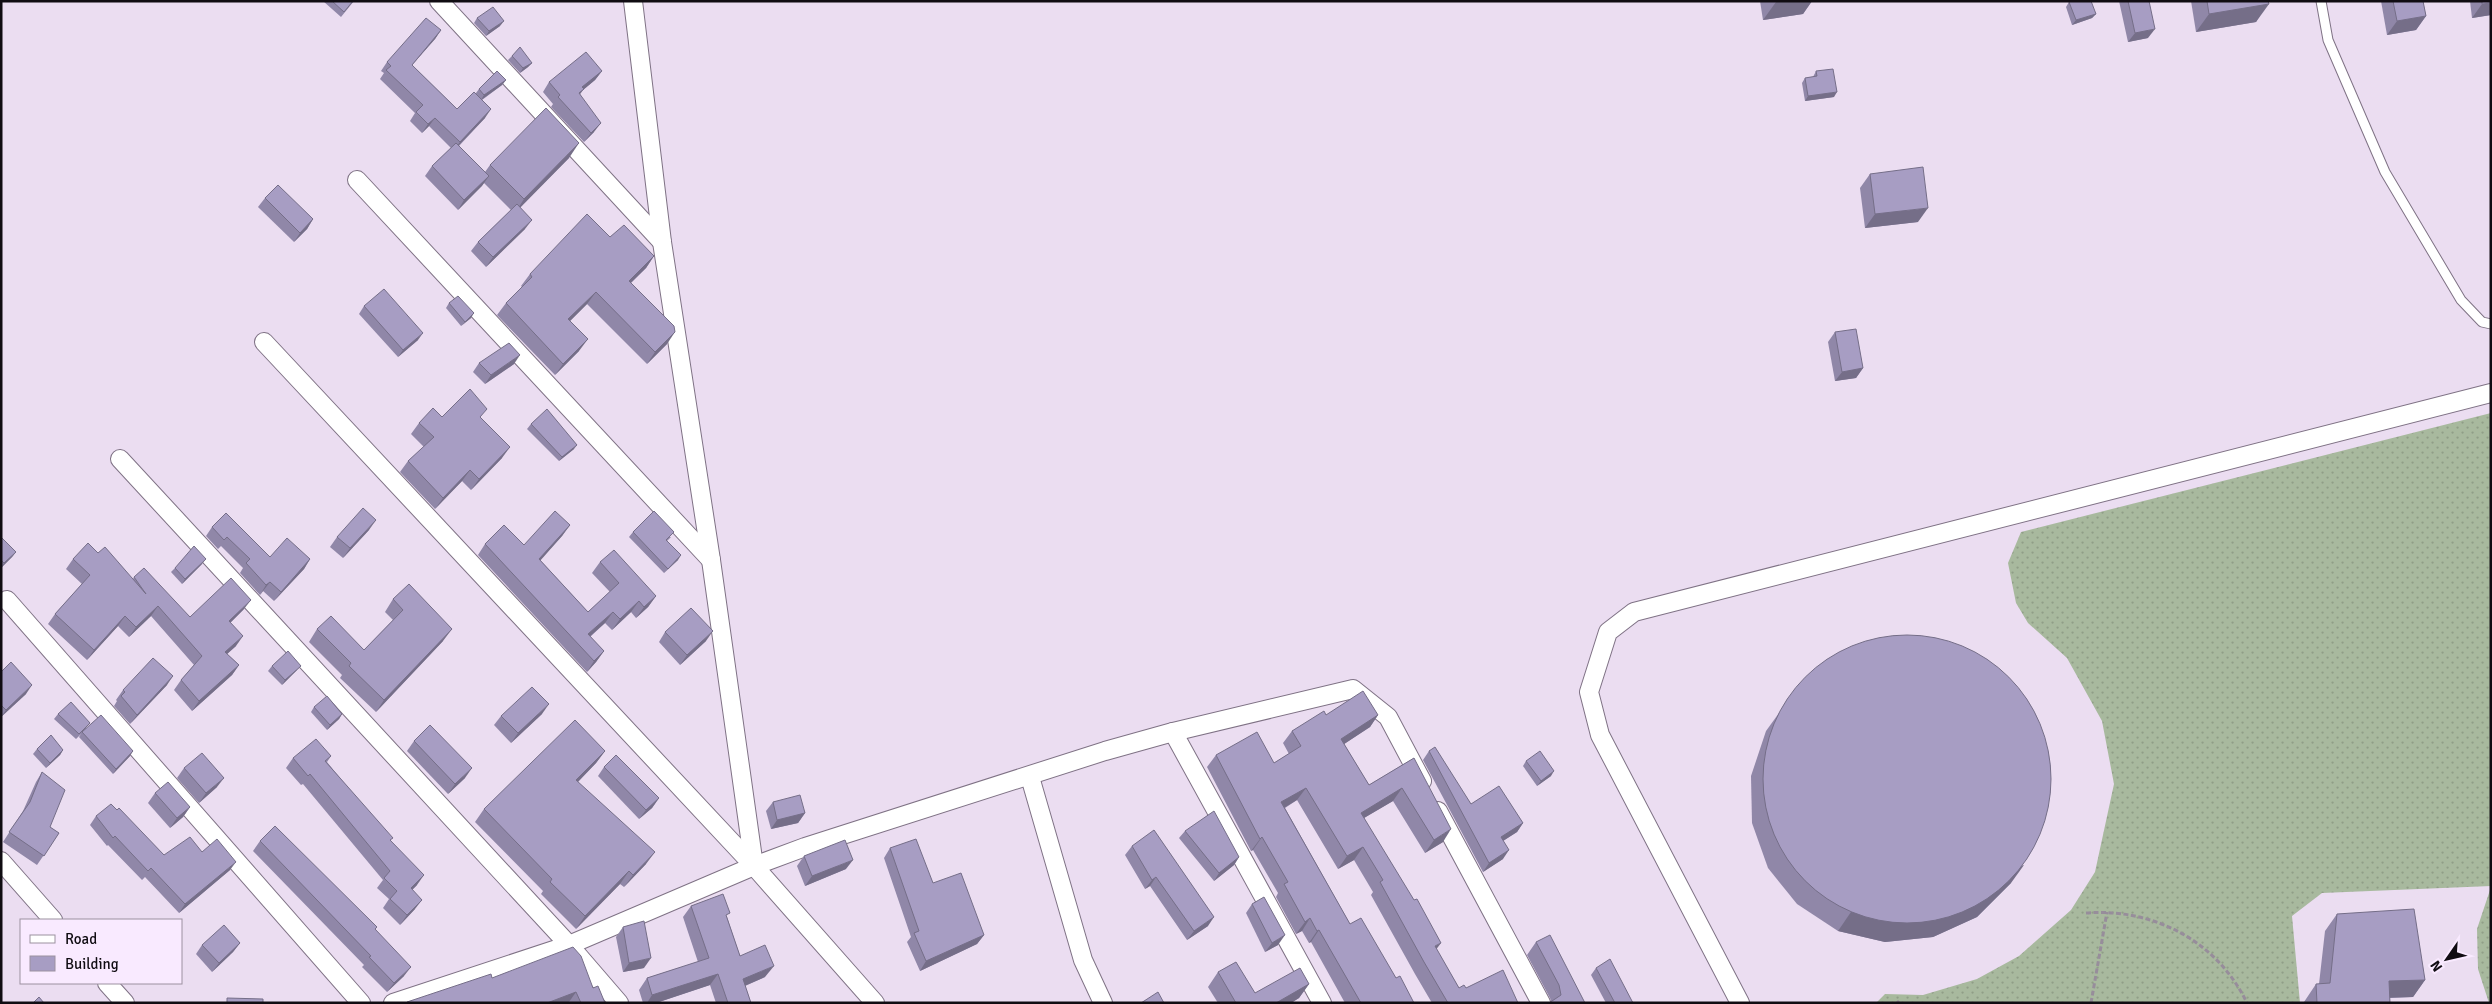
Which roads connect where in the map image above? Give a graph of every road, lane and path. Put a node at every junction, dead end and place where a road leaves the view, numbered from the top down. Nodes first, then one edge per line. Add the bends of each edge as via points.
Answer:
1 (439, 1) edge
2 (634, 1) edge
3 (2321, 1) edge
4 (357, 180) dead end
5 (662, 242) junction
6 (2491, 324) edge
7 (264, 342) dead end
8 (2491, 393) edge
9 (120, 459) dead end
10 (711, 560) junction
11 (8, 600) dead end
12 (1173, 732) junction
13 (1030, 777) junction
14 (1, 861) edge
15 (754, 866) junction
16 (2107, 912) junction
17 (2086, 913) dead end
18 (52, 919) edge
19 (569, 945) junction
20 (108, 984) edge
21 (125, 1003) edge
22 (361, 1003) edge
23 (393, 1003) edge
24 (619, 1003) edge
25 (875, 1003) edge
26 (1104, 1003) edge
27 (1322, 1003) edge
28 (1541, 1003) edge
29 (1740, 1003) edge
30 (2091, 1003) edge
31 (2247, 1003) edge

1 - 5 street
2 - 5 street
3 - 6 lane via 2328,40 2385,172 2461,300 2482,322
4 - 10 street
5 - 10 street
7 - 15 street
8 - 29 street via 1634,612 1608,632 1589,692 1600,735
9 - 19 street
10 - 15 street
11 - 22 street
12 - 13 street
12 - 27 street
12 - 28 street via 1354,689 1388,718
13 - 15 street
13 - 26 street via 1083,960
14 - 18 street
15 - 19 street
15 - 25 street
16 - 17 path
16 - 30 path
16 - 31 path via 2151,919 2195,941 2219,962
19 - 23 street
19 - 24 street
20 - 21 street

